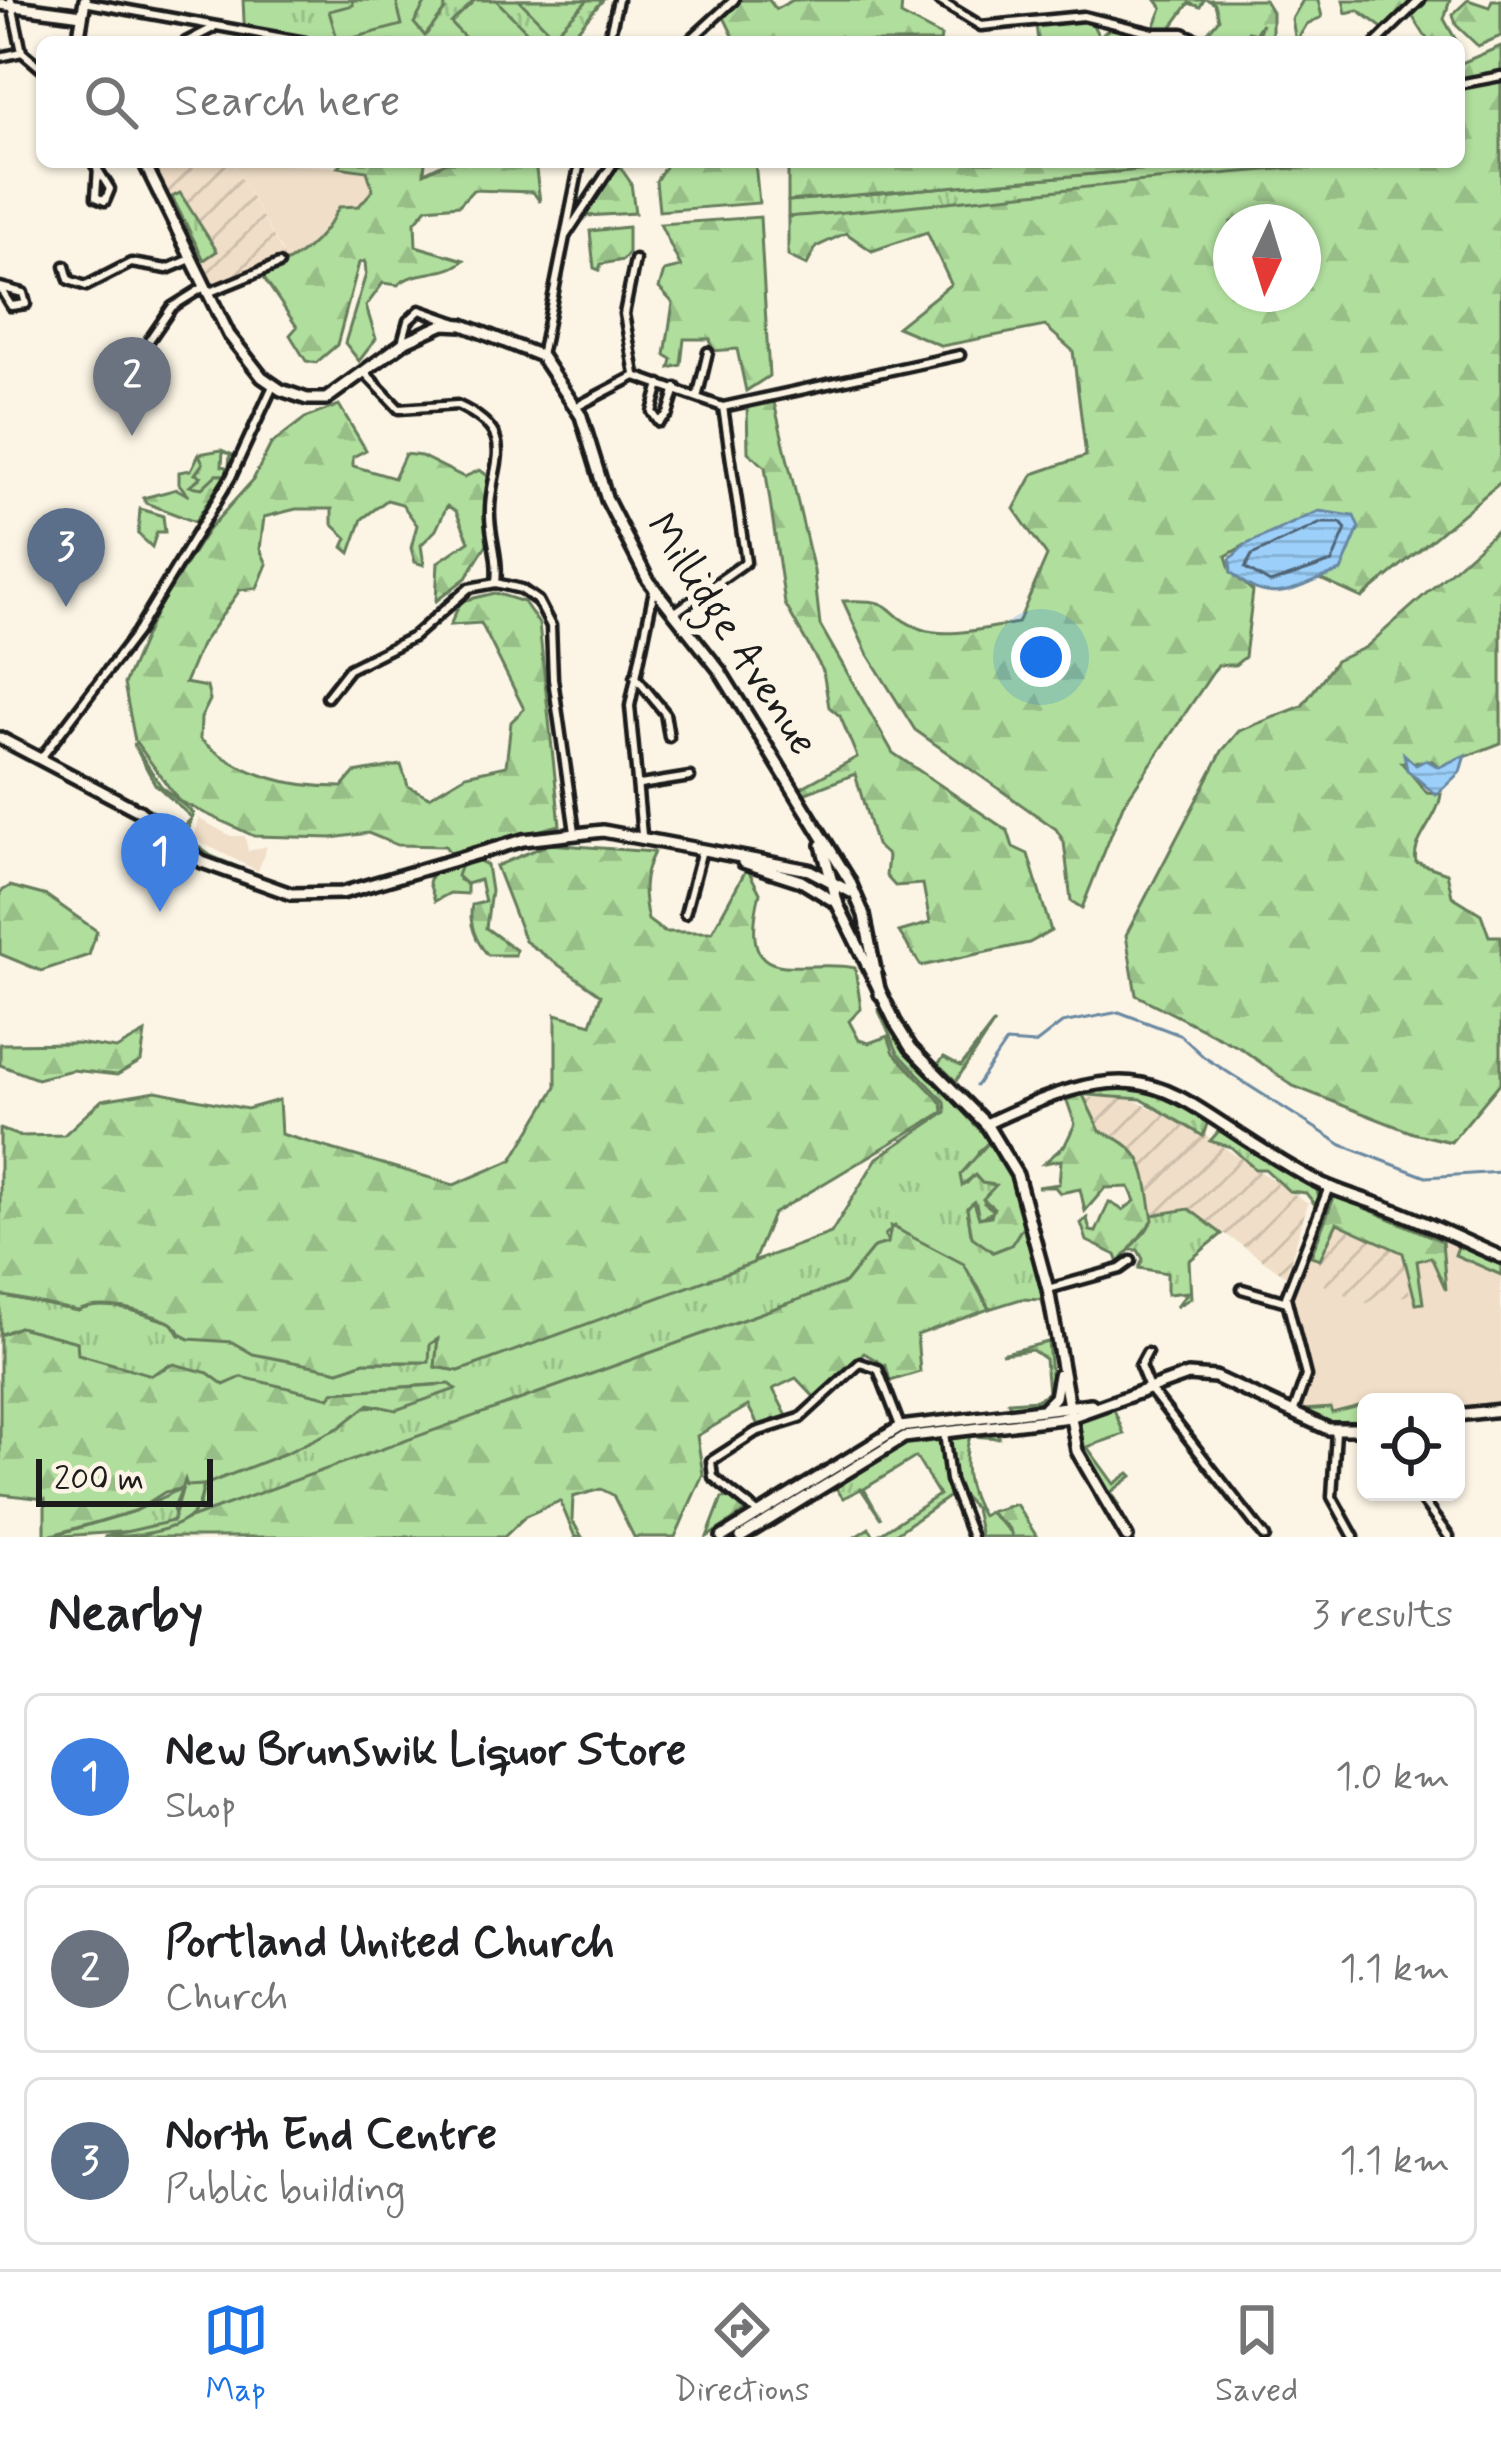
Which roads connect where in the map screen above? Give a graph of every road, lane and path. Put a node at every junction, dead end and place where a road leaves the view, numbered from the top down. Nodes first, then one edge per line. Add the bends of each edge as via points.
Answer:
1 (618, 0) edge
2 (734, 0) edge
3 (938, 0) edge
4 (1420, 0) edge
5 (8, 3) edge
6 (84, 6) edge
7 (216, 26) junction
8 (79, 36) edge
9 (197, 36) edge
10 (272, 36) edge
11 (609, 36) edge
12 (695, 36) edge
13 (1190, 36) edge
14 (1383, 36) edge
15 (22, 52) junction
16 (0, 57) edge
17 (36, 64) edge
18 (1501, 76) edge
19 (1465, 83) edge
20 (96, 168) edge
21 (98, 168) edge
22 (147, 168) edge
23 (579, 168) edge
24 (610, 168) edge
25 (564, 238) junction
26 (194, 257) junction
27 (634, 260) dead end
28 (279, 264) dead end
29 (65, 266) dead end
30 (208, 289) junction
31 (463, 325) junction
32 (150, 339) dead end
33 (402, 345) junction
34 (708, 352) dead end
35 (541, 356) junction
36 (960, 356) dead end
37 (365, 373) junction
38 (635, 376) junction
39 (661, 384) junction
40 (273, 386) junction
41 (676, 388) junction
42 (698, 394) junction
43 (576, 407) junction
44 (723, 407) junction
45 (496, 583) junction
46 (654, 590) junction
47 (674, 613) junction
48 (635, 676) junction
49 (326, 697) dead end
50 (668, 737) dead end
51 (0, 738) edge
52 (40, 759) junction
53 (690, 777) dead end
54 (639, 785) junction
55 (815, 829) junction
56 (575, 832) junction
57 (641, 835) junction
58 (824, 849) junction
59 (706, 850) junction
60 (793, 867) junction
61 (831, 879) junction
62 (856, 896) junction
63 (838, 904) junction
64 (685, 914) dead end
65 (864, 915) junction
66 (880, 994) junction
67 (986, 1124) junction
68 (1329, 1187) junction
69 (1501, 1257) edge
70 (1131, 1261) dead end
71 (1048, 1289) junction
72 (1242, 1289) dead end
73 (1287, 1301) junction
74 (1059, 1346) junction
75 (1147, 1353) dead end
76 (1149, 1388) junction
77 (1501, 1410) edge
78 (1036, 1411) junction
79 (1070, 1412) junction
80 (1293, 1413) junction
81 (1465, 1414) edge
82 (944, 1426) junction
83 (1357, 1430) edge
84 (1336, 1431) junction
85 (902, 1432) junction
86 (1422, 1501) edge
87 (761, 1517) junction
88 (741, 1534) edge
89 (722, 1537) edge
90 (972, 1537) edge
91 (1127, 1537) edge
92 (1265, 1537) edge
93 (1354, 1537) edge
94 (1448, 1537) edge

1 - 11 street
2 - 12 street
3 - 13 street via 981,26 1083,16
4 - 14 street
5 - 6 street
5 - 15 street
6 - 7 street
6 - 8 street
7 - 9 street
7 - 10 street
15 - 16 street
15 - 17 street
18 - 19 street
20 - 21 street via 95,191 105,201 110,189
22 - 26 street
23 - 25 street
24 - 25 street
25 - 35 street
26 - 29 street via 167,268 130,263 86,286 74,284
26 - 30 street
27 - 38 street via 624,314
28 - 30 street
30 - 32 street via 167,312
30 - 40 street via 229,335
31 - 33 street via 436,326
31 - 33 street via 420,310
31 - 35 street
33 - 37 street
34 - 42 street
35 - 43 street, Millidge Avenue
36 - 44 street
37 - 40 street via 321,400
37 - 45 street via 399,409 457,405 491,431 501,458 490,514
38 - 39 street
38 - 43 street
39 - 41 street
39 - 41 street via 652,412 658,422
40 - 52 street via 231,477 137,632
41 - 42 street
42 - 44 street
43 - 46 street, Millidge Avenue via 613,513
44 - 47 street via 746,562
45 - 49 street via 463,592 413,637 349,669
45 - 56 street via 530,595 551,626
46 - 47 street, Millidge Avenue
46 - 48 street
47 - 55 street, Millidge Avenue
48 - 50 street via 665,713
48 - 54 street via 630,714
51 - 52 street
52 - 56 street via 139,811 212,867 304,896 343,893
53 - 54 street
54 - 57 street
55 - 58 street, Millidge Avenue
55 - 62 street, Millidge Avenue
56 - 57 street
57 - 59 street
58 - 60 street via 812,864
58 - 61 street, Millidge Avenue
59 - 60 street
59 - 63 street via 801,881
59 - 64 street
60 - 61 street
61 - 62 street
61 - 63 street, Millidge Avenue
62 - 65 street, Millidge Avenue
63 - 65 street via 856,919
63 - 66 street, Millidge Avenue
65 - 66 street, Millidge Avenue
66 - 67 street, Millidge Avenue via 911,1048
67 - 68 street via 1075,1085 1139,1082 1196,1103
67 - 71 street, Millidge Avenue via 1020,1181
68 - 69 street
68 - 73 street
70 - 71 street
71 - 74 street, Millidge Avenue
72 - 73 street
73 - 80 street via 1306,1376
74 - 78 street via 1057,1394
74 - 79 street, Millidge Avenue
75 - 76 street via 1140,1366
76 - 79 street
76 - 80 street via 1206,1375
76 - 92 street
77 - 81 street
78 - 79 street
78 - 82 street
79 - 82 street
79 - 91 street, Millidge Avenue via 1084,1470
80 - 84 street
82 - 85 street
82 - 90 street via 950,1480
83 - 84 street
84 - 93 street via 1331,1496
85 - 87 street
85 - 87 street via 878,1369 860,1363 800,1418 756,1432 711,1461 714,1478
86 - 94 street
87 - 88 street
88 - 89 street

